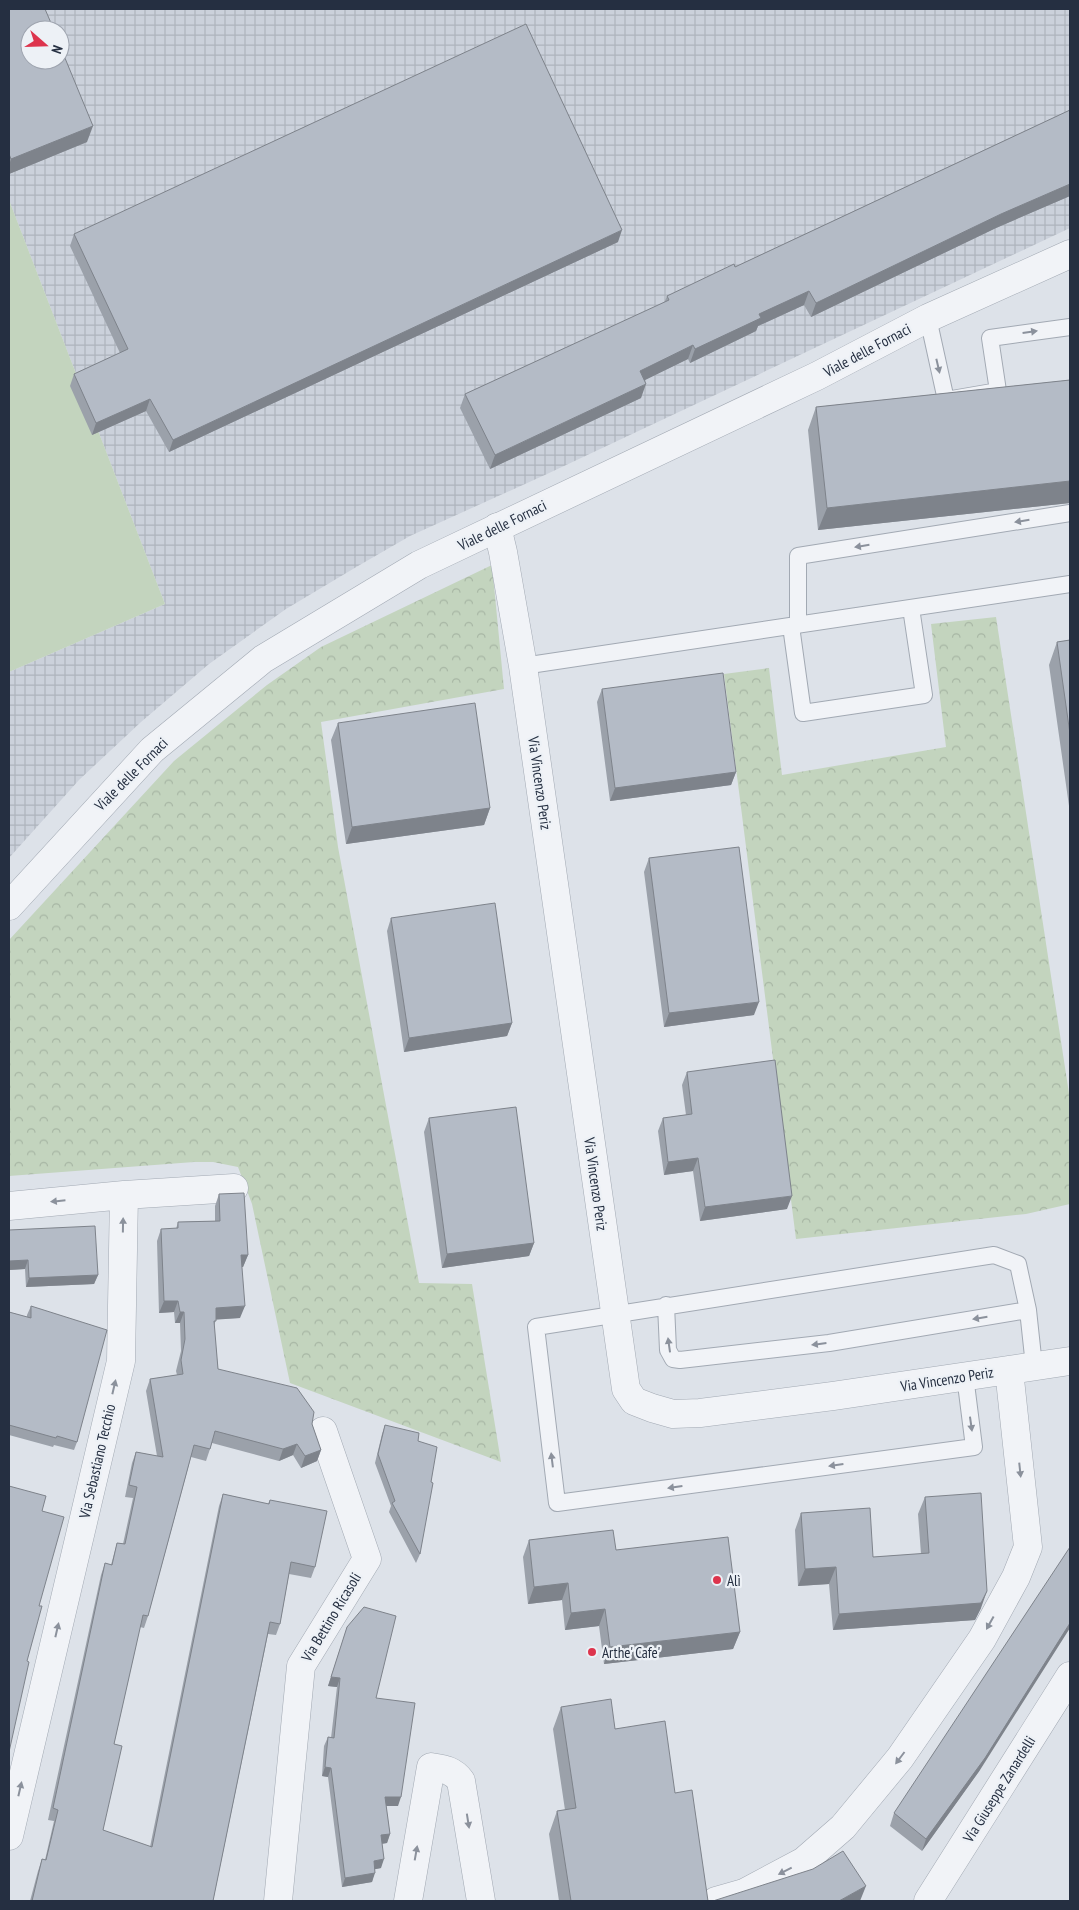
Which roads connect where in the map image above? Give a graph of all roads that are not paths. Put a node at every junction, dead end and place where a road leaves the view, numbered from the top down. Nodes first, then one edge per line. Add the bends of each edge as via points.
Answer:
1 (1070, 254) edge
2 (928, 318) junction
3 (1070, 327) edge
4 (1070, 513) edge
5 (497, 527) junction
6 (1070, 584) edge
7 (910, 608) junction
8 (794, 625) junction
9 (523, 666) junction
10 (9, 906) edge
11 (234, 1188) dead end
12 (124, 1195) junction
13 (9, 1206) edge
14 (666, 1305) junction
15 (1028, 1310) junction
16 (614, 1313) junction
17 (1070, 1361) edge
18 (1022, 1368) junction
19 (965, 1376) junction
20 (323, 1431) dead end
21 (1070, 1676) edge
22 (9, 1836) edge
23 (278, 1901) edge
24 (408, 1901) edge
25 (481, 1901) edge
26 (716, 1901) edge
27 (928, 1901) edge

1 - 2 street, Viale delle Fornaci
2 -> 3 lane via 946,400 998,391 990,338
2 - 5 street, Viale delle Fornaci via 817,376
4 -> 8 lane via 798,556
5 - 9 street, Via Vincenzo Periz
5 - 10 street, Viale delle Fornaci via 419,565 264,659 152,750
6 - 7 lane
7 - 8 lane
7 - 8 lane via 924,695 803,713
8 - 9 lane
9 - 16 street, Via Vincenzo Periz
11 - 12 street
12 -> 13 street
22 -> 12 street, Via Sebastiano Tecchio via 121,1361
14 - 15 lane via 994,1255 1018,1264
15 -> 14 lane via 828,1343 680,1360 673,1359 668,1350
14 - 16 lane
15 - 18 lane
16 - 19 street, Via Vincenzo Periz via 626,1389 634,1401 673,1414 823,1398
19 -> 16 lane via 974,1447 557,1503 536,1326
17 - 18 street, Via Vincenzo Periz
18 - 19 street, Via Vincenzo Periz
18 -> 26 street via 1028,1547 1016,1578 982,1639 900,1758 843,1827 804,1862 744,1893
20 - 23 street, Via Bettino Ricasoli via 367,1559 301,1666
21 - 27 street, Via Giuseppe Zanardelli
24 -> 25 street via 431,1767 456,1773 461,1780

